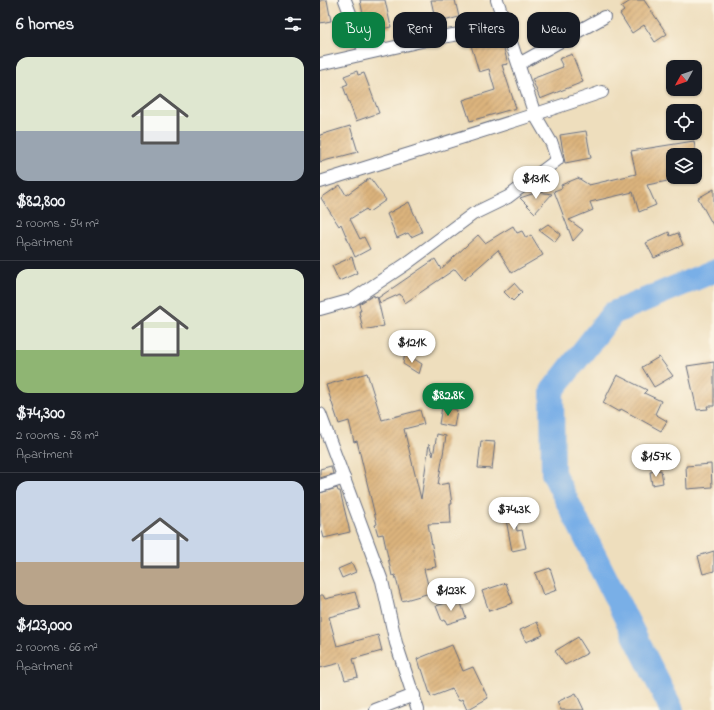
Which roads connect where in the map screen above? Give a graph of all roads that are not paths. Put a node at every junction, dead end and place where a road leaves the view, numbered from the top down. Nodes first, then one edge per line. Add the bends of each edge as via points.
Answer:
1 (345, 0) edge
2 (497, 0) edge
3 (501, 12) edge
4 (604, 17) dead end
5 (455, 35) edge
6 (514, 48) edge
7 (365, 53) junction
8 (320, 64) edge
9 (519, 64) junction
10 (602, 92) dead end
11 (535, 115) junction
12 (320, 182) edge
13 (320, 309) edge
14 (320, 414) edge
15 (344, 478) junction
16 (320, 486) edge
17 (414, 695) junction
18 (375, 710) edge
19 (418, 710) edge

1 - 7 street
2 - 3 street
4 - 9 street
5 - 7 street
6 - 9 street
7 - 8 street
9 - 11 street
10 - 11 street
11 - 12 street
11 - 13 street via 552,144 557,160 508,198 473,214 352,300
14 - 15 street
15 - 16 street
15 - 17 street via 382,581 396,643
17 - 18 street
17 - 19 street

